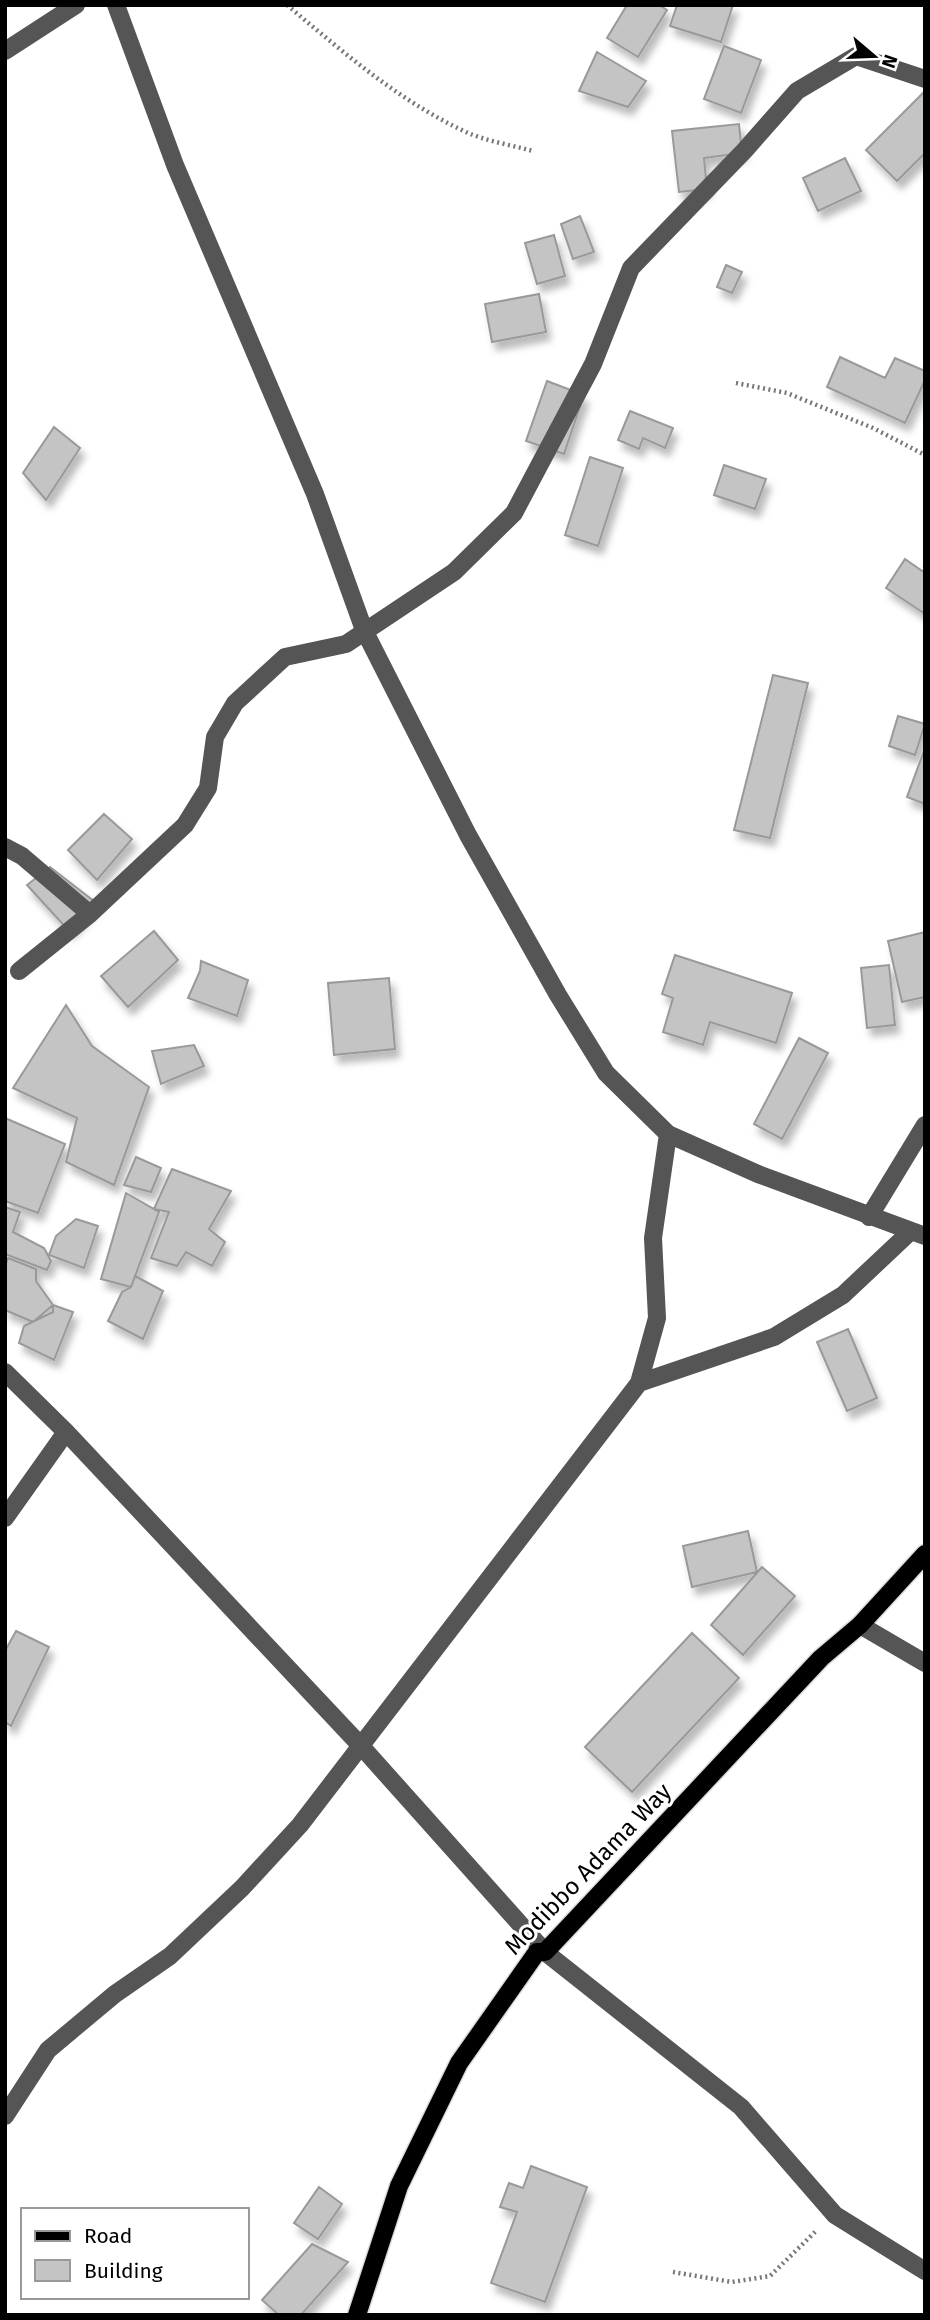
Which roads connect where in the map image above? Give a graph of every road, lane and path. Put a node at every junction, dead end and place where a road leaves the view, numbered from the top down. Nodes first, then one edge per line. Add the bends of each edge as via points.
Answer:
1 (76, 5) edge
2 (116, 5) edge
3 (287, 5) edge
4 (5, 51) edge
5 (925, 79) edge
6 (533, 151) dead end
7 (736, 383) dead end
8 (925, 455) edge
9 (364, 630) junction
10 (5, 847) edge
11 (90, 914) junction
12 (19, 971) dead end
13 (925, 1125) edge
14 (668, 1134) junction
15 (869, 1217) junction
16 (918, 1234) edge
17 (5, 1372) edge
18 (639, 1383) junction
19 (66, 1432) junction
20 (5, 1518) edge
21 (925, 1554) edge
22 (860, 1625) junction
23 (925, 1663) edge
24 (361, 1746) junction
25 (545, 1952) junction
26 (5, 2116) edge
27 (835, 2215) junction
28 (925, 2271) edge
29 (673, 2272) dead end
30 (357, 2315) edge

1 - 4 street
2 - 9 street via 175,166 315,494
3 - 6 path via 362,68 419,107 468,133
5 - 9 street via 856,56 797,90 632,268 593,364 514,513 454,572
7 - 8 path via 787,393
9 - 11 street via 346,644 285,657 235,703 215,737 208,788 185,825
9 - 14 street via 468,835 558,995 606,1073
10 - 11 street
11 - 12 street
13 - 15 street
14 - 15 street
14 - 18 street via 653,1238 657,1318
15 - 16 street
16 - 18 street via 843,1296 774,1337
17 - 19 street
18 - 24 street
19 - 20 street
19 - 24 street
21 - 22 main road, Modibbo Adama Way
22 - 23 street
22 - 25 main road, Modibbo Adama Way via 821,1658
24 - 25 street
24 - 26 street via 300,1825 242,1888 170,1956 48,2050
25 - 27 street via 741,2107
25 - 30 main road, Modibbo Adama Way via 537,1952 459,2063 399,2186
27 - 28 street
27 - 29 path via 770,2276 732,2282

